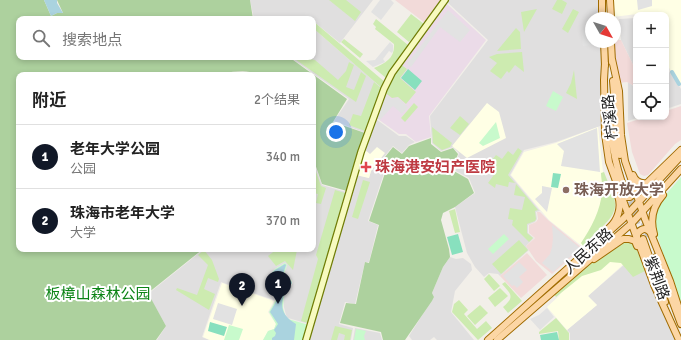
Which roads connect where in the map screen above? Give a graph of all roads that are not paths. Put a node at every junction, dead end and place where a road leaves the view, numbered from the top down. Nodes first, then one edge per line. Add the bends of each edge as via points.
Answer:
1 (445, 0) edge
2 (602, 0) edge
3 (610, 0) edge
4 (602, 12) edge
5 (611, 12) edge
6 (604, 48) edge
7 (611, 48) edge
8 (612, 59) junction
9 (605, 63) junction
10 (621, 135) junction
11 (681, 150) edge
12 (681, 156) edge
13 (681, 170) edge
14 (612, 172) junction
15 (667, 172) junction
16 (681, 174) edge
17 (674, 178) junction
18 (628, 191) junction
19 (639, 202) junction
20 (643, 212) junction
21 (628, 214) junction
22 (631, 224) junction
23 (645, 237) junction
24 (592, 248) junction
25 (596, 254) junction
26 (581, 268) junction
27 (670, 281) junction
28 (660, 298) junction
29 (681, 315) edge
30 (681, 324) edge
31 (306, 340) edge
32 (488, 340) edge
33 (497, 340) edge
34 (679, 340) edge

1 - 31 street via 392,73 384,89 361,152
2 - 4 main road
3 - 5 main road
6 - 9 main road, 柠溪路
7 - 8 main road, 柠溪路
8 - 10 main road via 619,91
8 - 18 main road, 柠溪路 via 618,144
9 - 14 main road via 605,134
9 - 18 main road, 柠溪路 via 611,141 615,163
10 - 11 main road via 633,177 642,184 653,178
10 - 18 main road
12 - 15 main road, 人民东路
13 - 17 main road, 人民东路
14 - 18 main road
14 - 24 main road via 620,201 620,211 613,224 598,238
15 - 17 main road
15 - 19 main road, 人民东路
16 - 27 main road via 660,198 653,214 653,231
17 - 20 main road, 人民东路
18 - 19 main road
18 - 21 main road
19 - 20 main road
19 - 21 main road, 人民东路
20 - 22 main road, 人民东路
20 - 23 main road
21 - 22 main road
21 - 24 main road, 人民东路
22 - 23 main road
22 - 25 main road, 人民东路
23 - 27 main road
23 - 28 main road
23 - 30 main road, 紫荆路
23 - 34 main road, 紫荆路
24 - 25 main road
24 - 32 main road, 人民东路
25 - 26 main road, 人民东路
26 - 28 main road via 623,239 635,241 650,281
26 - 33 main road, 人民东路
27 - 29 main road
28 - 34 main road

